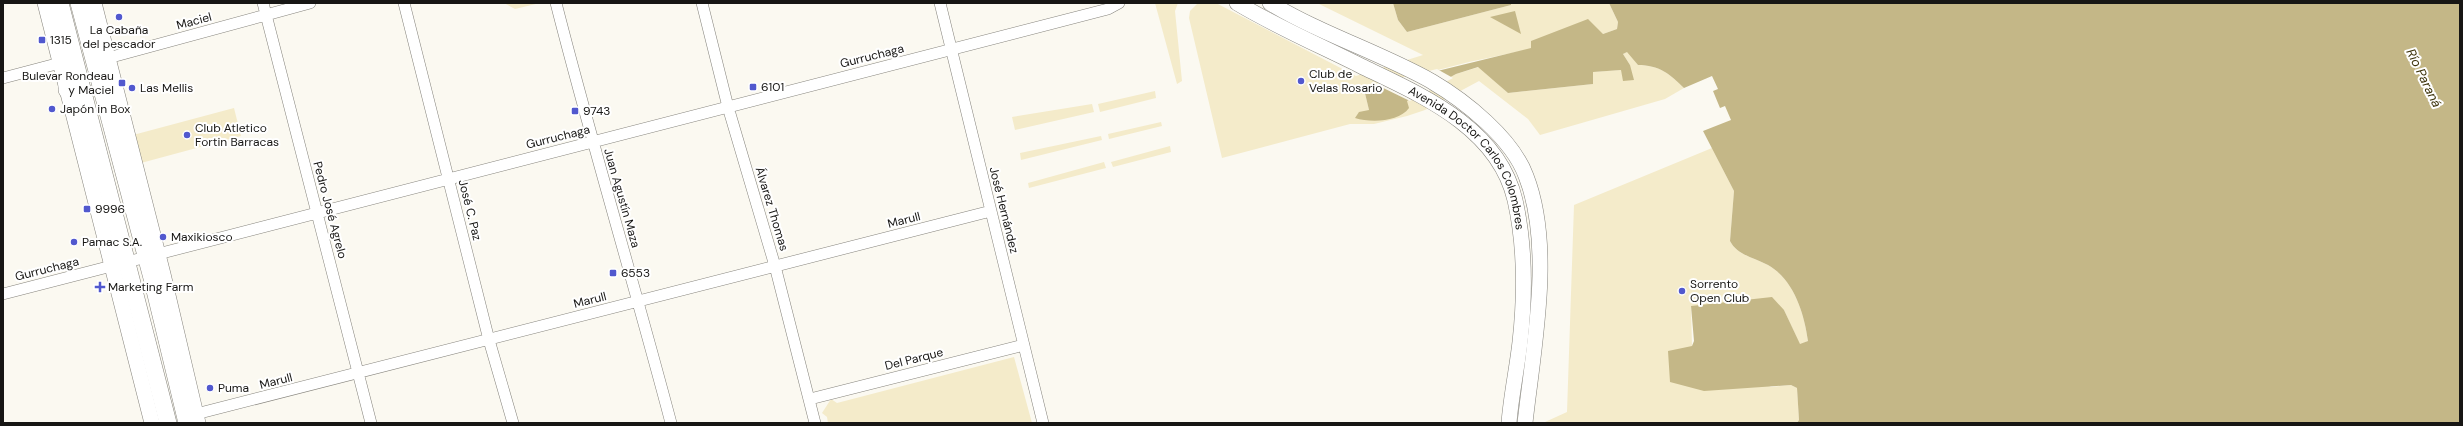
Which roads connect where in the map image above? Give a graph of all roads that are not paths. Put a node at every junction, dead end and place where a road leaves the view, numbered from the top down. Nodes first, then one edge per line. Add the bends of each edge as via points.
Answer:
1 (45, 3) edge
2 (60, 3) edge
3 (79, 3) edge
4 (94, 3) edge
5 (263, 3) edge
6 (310, 3) edge
7 (404, 3) edge
8 (556, 3) edge
9 (702, 3) edge
10 (940, 3) edge
11 (1119, 3) edge
12 (1237, 3) edge
13 (1270, 3) edge
14 (266, 16) junction
15 (68, 34) junction
16 (952, 49) junction
17 (108, 58) junction
18 (60, 63) junction
19 (3, 78) edge
20 (67, 90) junction
21 (728, 107) junction
22 (592, 142) junction
23 (448, 179) junction
24 (991, 211) junction
25 (317, 213) junction
26 (152, 255) junction
27 (119, 264) junction
28 (776, 266) junction
29 (3, 294) edge
30 (639, 302) junction
31 (489, 340) junction
32 (1024, 345) junction
33 (359, 374) junction
34 (160, 393) junction
35 (810, 399) junction
36 (1509, 416) edge
37 (1526, 417) edge
38 (193, 418) edge
39 (152, 423) edge
40 (161, 423) edge
41 (168, 423) edge
42 (371, 423) edge
43 (513, 423) edge
44 (670, 423) edge
45 (815, 423) edge
46 (1043, 423) edge

1 - 18 main road
2 - 15 main road
3 - 26 main road
4 - 17 main road
5 - 14 street, Pedro José Agrelo
6 - 14 street, Maciel
7 - 23 street, José C. Paz
8 - 22 street, Juan Agustín Maza
9 - 21 street, Álvarez Thomas
10 - 16 street, José Hernández
11 - 16 street, Gurruchaga via 1108,9
12 - 36 main road, Avenida Doctor Carlos Colombres via 1426,97 1464,125 1486,146 1502,167 1515,200 1521,249 1520,340
13 - 37 main road, Avenida Doctor Carlos Colombres via 1446,90 1484,120 1518,161 1531,192 1539,246 1535,340
14 - 17 street, Maciel
14 - 25 street, Pedro José Agrelo
15 - 20 main road
15 - 27 main road
16 - 21 street, Gurruchaga
16 - 24 street, José Hernández
17 - 26 main road
18 - 19 street
18 - 20 main road
20 - 27 main road
21 - 22 street, Gurruchaga
21 - 28 street, Álvarez Thomas
22 - 23 street, Gurruchaga
22 - 30 street, Juan Agustín Maza
23 - 25 street, Gurruchaga
23 - 31 street, José C. Paz
24 - 28 street, Marull
24 - 32 street, José Hernández
25 - 26 street, Gurruchaga
25 - 33 street, Pedro José Agrelo
26 - 27 street, Gurruchaga
26 - 38 main road
27 - 29 street, Gurruchaga
27 - 34 main road
27 - 39 main road
28 - 30 street, Marull
28 - 35 street, Álvarez Thomas
30 - 31 street, Marull
30 - 44 street, Juan Agustín Maza
31 - 33 street, Marull
31 - 43 street, José C. Paz
32 - 35 street, Del Parque
32 - 46 street, José Hernández
33 - 38 street, Marull
33 - 42 street, Pedro José Agrelo
34 - 40 main road
34 - 41 main road
35 - 45 street, Álvarez Thomas

